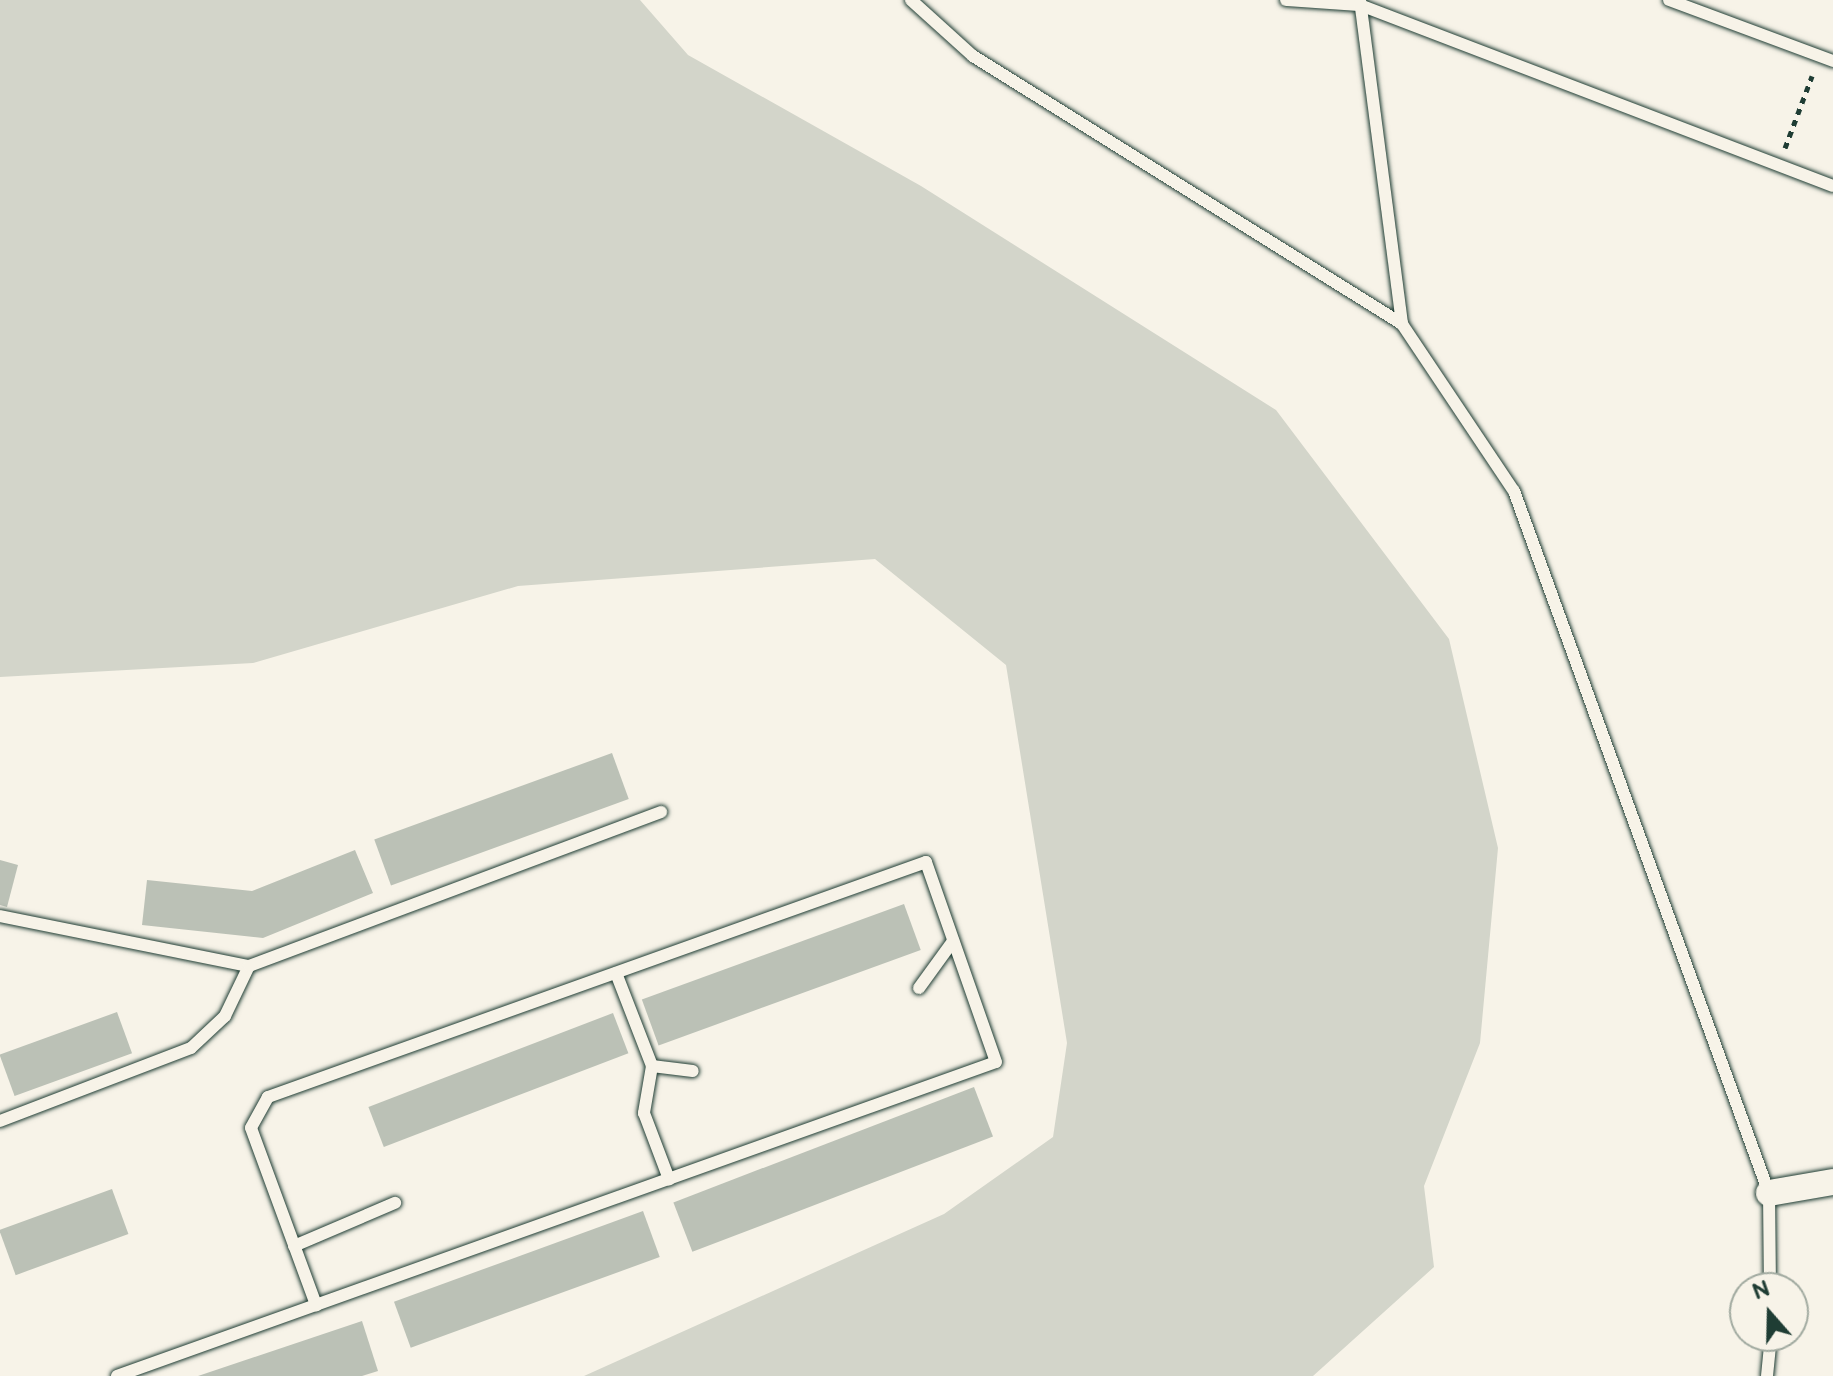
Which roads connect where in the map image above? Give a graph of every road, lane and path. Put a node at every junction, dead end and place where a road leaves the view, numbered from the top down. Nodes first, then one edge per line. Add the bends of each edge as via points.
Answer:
1 (911, 0) edge
2 (1286, 0) edge
3 (1669, 0) edge
4 (1360, 2) edge
5 (1820, 56) junction
6 (1833, 61) edge
7 (1779, 164) junction
8 (1833, 186) edge
9 (1402, 324) junction
10 (661, 812) dead end
11 (0, 916) edge
12 (953, 941) junction
13 (249, 966) junction
14 (616, 973) junction
15 (919, 988) dead end
16 (652, 1066) junction
17 (693, 1071) dead end
18 (0, 1121) edge
19 (669, 1179) junction
20 (1833, 1182) edge
21 (1769, 1193) junction
22 (395, 1203) dead end
23 (294, 1246) junction
24 (1770, 1272) edge
25 (316, 1305) junction
26 (1769, 1352) edge
27 (117, 1376) edge
28 (1767, 1376) edge

1 - 9 lane via 973,56
2 - 4 lane
3 - 5 lane
4 - 7 lane
4 - 9 lane
5 - 6 lane
5 - 7 path
7 - 8 lane
9 - 21 lane via 1514,491
10 - 13 lane
11 - 13 lane
12 - 14 lane via 926,862
12 - 15 lane
12 - 19 lane via 996,1062
13 - 18 lane via 225,1016 191,1048
14 - 16 lane
14 - 23 lane via 268,1097 251,1128
16 - 17 lane
16 - 19 lane via 644,1113
19 - 25 lane
20 - 21 street
21 - 24 lane
22 - 23 lane
23 - 25 lane
25 - 27 lane
26 - 28 lane

